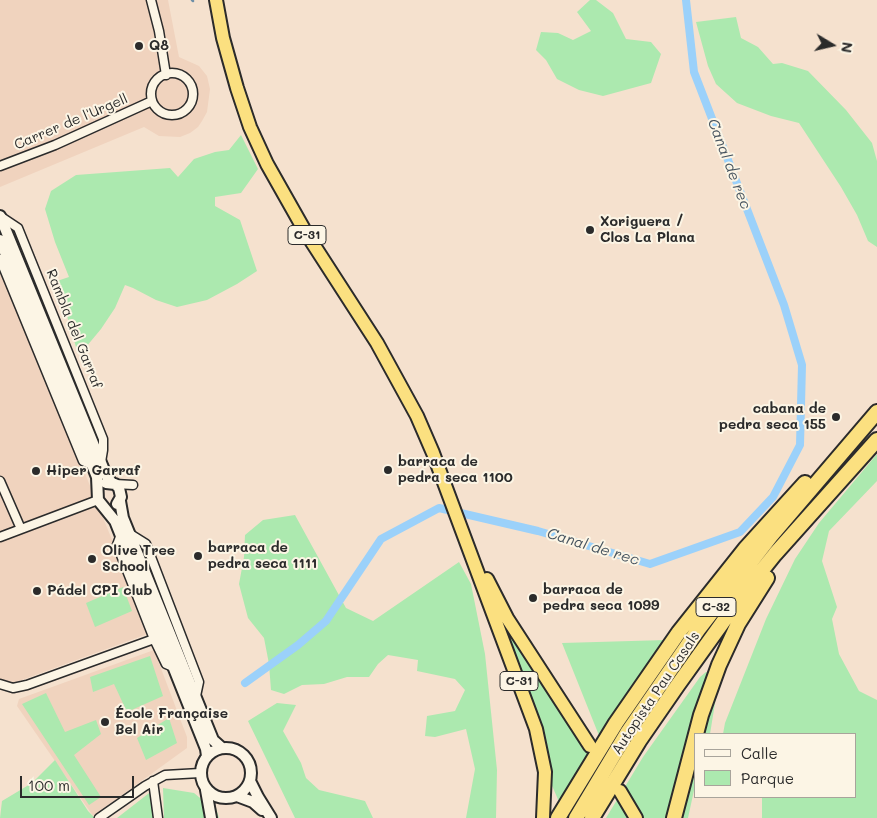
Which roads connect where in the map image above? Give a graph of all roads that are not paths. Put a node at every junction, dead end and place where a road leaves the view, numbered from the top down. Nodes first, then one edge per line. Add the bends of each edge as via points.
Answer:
1 (151, 0) edge
2 (216, 0) edge
3 (166, 74) junction
4 (152, 102) junction
5 (0, 166) edge
6 (0, 216) edge
7 (0, 240) edge
8 (0, 259) edge
9 (2, 272) edge
10 (877, 412) edge
11 (858, 433) junction
12 (877, 440) edge
13 (96, 463) junction
14 (0, 481) edge
15 (113, 483) junction
16 (121, 498) junction
17 (824, 498) junction
18 (100, 499) junction
19 (20, 529) junction
20 (125, 535) junction
21 (0, 537) edge
22 (470, 548) junction
23 (154, 639) junction
24 (173, 667) junction
25 (1, 685) edge
26 (696, 733) edge
27 (694, 742) edge
28 (590, 746) dead end
29 (222, 748) junction
30 (206, 752) junction
31 (200, 773) junction
32 (153, 781) junction
33 (250, 781) junction
34 (206, 790) junction
35 (620, 790) dead end
36 (232, 798) junction
37 (271, 817) edge
38 (99, 818) edge
39 (158, 818) edge
40 (212, 818) edge
41 (543, 818) edge
42 (558, 818) edge
43 (576, 818) edge
44 (592, 818) edge
45 (636, 818) edge
46 (674, 818) edge

1 - 3 street
2 - 22 highway, C-31 via 237,88 267,164 306,233 396,376 434,454
3 - 4 street via 152,88
3 - 4 street via 185,78 192,90 190,104 180,113 167,115
4 - 5 street, Carrer de l'Urgell
6 - 13 street, Rambla del Garraf
7 - 13 street, Rambla del Garraf
8 - 9 street, Rambla del Garraf
9 - 13 street, Rambla del Garraf via 83,461
10 - 11 highway, Autopista Pau Casals / C-32
11 - 42 highway via 838,448 775,514 702,602 616,723
11 - 43 highway, Autopista Pau Casals / C-32 via 771,536 698,630 627,733
12 - 17 highway, Autopista Pau Casals / C-32
13 - 15 street, Rambla del Garraf
13 - 18 street, Rambla del Garraf
14 - 19 street
15 - 16 street via 119,488
15 - 18 street via 102,485
16 - 18 street via 112,507
16 - 20 street, Rambla del Garraf
17 - 26 highway via 816,514 758,590 728,644
17 - 44 highway, Autopista Pau Casals / C-32 via 775,554 711,637
18 - 19 street
18 - 20 street, Rambla del Garraf
19 - 21 street
20 - 23 street, Rambla del Garraf via 117,545
20 - 24 street, Rambla del Garraf
20 - 29 street, Rambla del Garraf via 214,740
22 - 28 highway, C-31 via 507,618
22 - 41 highway, C-31 via 536,729 545,772
23 - 24 street, Rambla del Garraf via 166,664
23 - 25 street via 27,685 13,688
24 - 30 street, Rambla del Garraf
27 - 46 highway
29 - 30 street
29 - 33 street via 244,755 250,767
30 - 31 street
31 - 32 street via 165,775
31 - 34 street
32 - 38 street
32 - 39 street
33 - 36 street via 244,791
33 - 37 street
34 - 36 street via 216,797
34 - 40 street
35 - 45 highway
36 - 37 street via 252,802
36 - 40 street via 221,805

